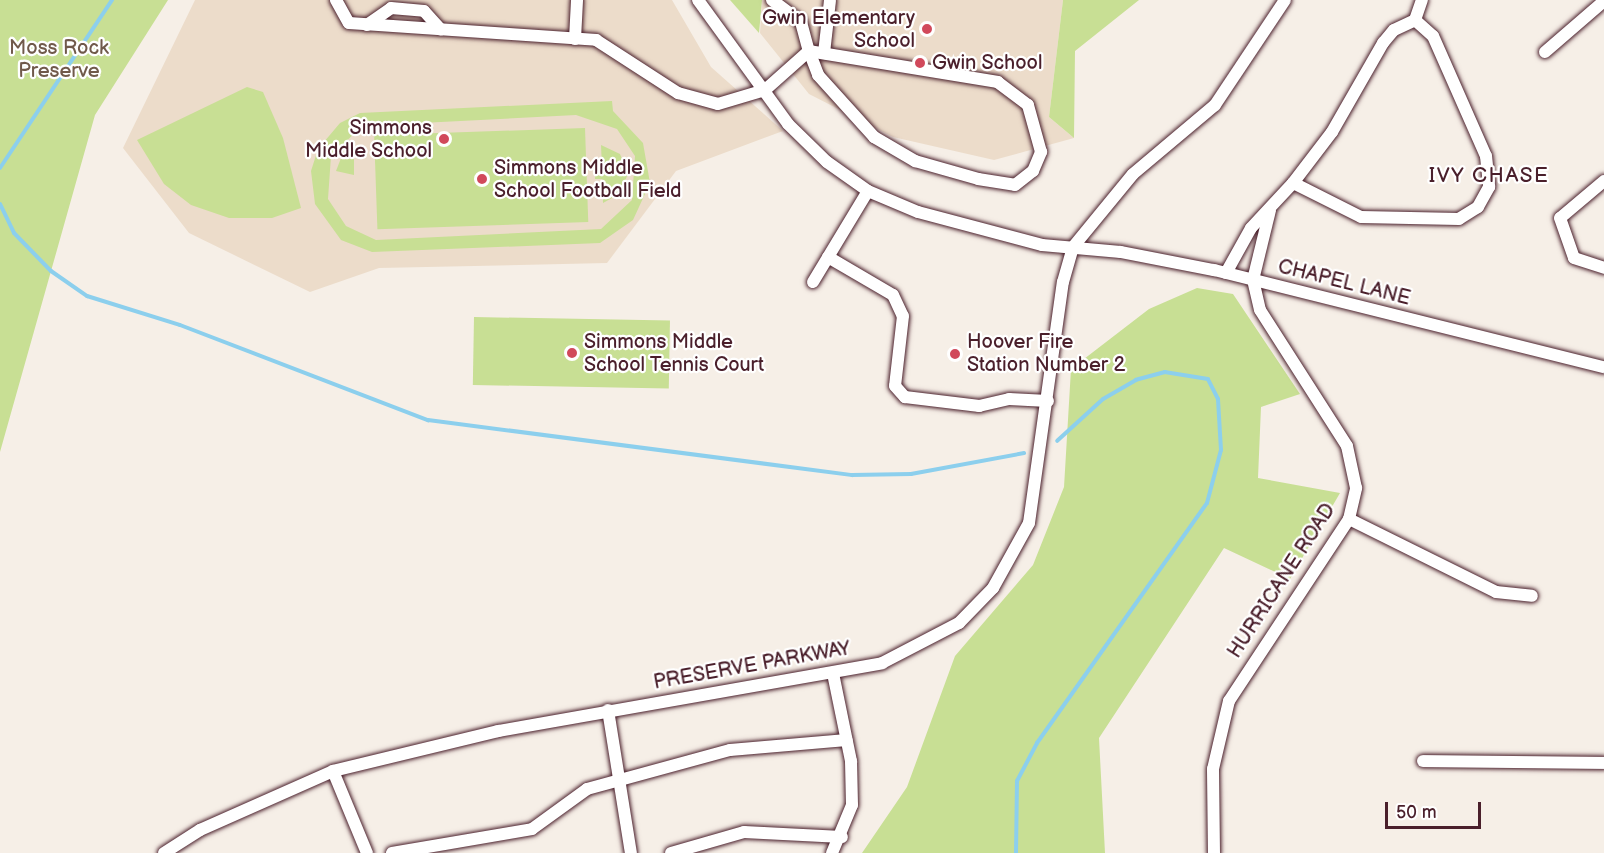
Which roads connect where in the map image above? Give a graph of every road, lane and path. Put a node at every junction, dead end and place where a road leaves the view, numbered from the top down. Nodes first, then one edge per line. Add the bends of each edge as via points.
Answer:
1 (336, 0) edge
2 (578, 0) edge
3 (698, 0) edge
4 (772, 0) edge
5 (830, 0) edge
6 (1285, 0) edge
7 (1422, 0) edge
8 (1604, 1) edge
9 (1415, 20) junction
10 (367, 25) junction
11 (441, 30) junction
12 (575, 39) junction
13 (809, 51) junction
14 (1545, 52) dead end
15 (824, 53) junction
16 (765, 90) junction
17 (1604, 181) edge
18 (1293, 183) junction
19 (868, 191) junction
20 (1270, 210) junction
21 (1073, 247) junction
22 (828, 257) junction
23 (1604, 268) edge
24 (1226, 273) junction
25 (1253, 280) junction
26 (813, 282) dead end
27 (1604, 367) edge
28 (1048, 402) junction
29 (1349, 519) junction
30 (1532, 596) dead end
31 (833, 674) junction
32 (608, 710) junction
33 (847, 740) junction
34 (1423, 761) dead end
35 (1604, 763) edge
36 (333, 771) junction
37 (619, 778) junction
38 (842, 837) junction
39 (164, 853) edge
40 (367, 853) edge
41 (392, 853) edge
42 (631, 853) edge
43 (671, 853) edge
44 (832, 853) edge
45 (1214, 853) edge

1 - 10 street via 350,23
2 - 12 street
3 - 16 street, CHAPEL LANE
4 - 13 street via 801,22
5 - 15 street
6 - 21 street via 1215,105 1133,174
7 - 9 street
8 - 14 street
9 - 18 street via 1394,30 1383,43 1332,132
9 - 18 street via 1433,36 1486,156 1489,187 1478,207 1447,220 1361,217
10 - 11 street
10 - 11 street via 391,8 424,11
11 - 12 street
12 - 16 street via 612,48 678,93 704,102 718,104
13 - 15 street
13 - 15 street via 818,75 874,137 915,160 1015,184 1033,171 1041,152 1028,105 998,82
13 - 16 street
16 - 19 street, CHAPEL LANE via 796,131
17 - 23 street via 1560,218 1574,258
18 - 20 street
19 - 21 street, CHAPEL LANE via 961,227
19 - 22 street
20 - 24 street via 1251,228
20 - 25 street
21 - 24 street, CHAPEL LANE
21 - 28 street, PRESERVE PARKWAY via 1062,282
22 - 26 street
22 - 28 street via 893,295 903,316 895,387 905,397 979,406 1009,399
24 - 25 street, CHAPEL LANE
25 - 27 street, CHAPEL LANE
25 - 29 street, HURRICANE ROAD via 1260,310 1347,446 1356,477
28 - 31 street, PRESERVE PARKWAY via 1029,523 993,588 958,623 909,654
29 - 30 street via 1496,592
29 - 45 street, HURRICANE ROAD via 1229,701 1213,769
31 - 32 street, PRESERVE PARKWAY
31 - 33 street
32 - 36 street, PRESERVE PARKWAY via 425,746
32 - 37 street
33 - 37 street via 730,750
33 - 38 street via 852,805
34 - 35 street
36 - 39 street, PRESERVE PARKWAY via 200,830
36 - 40 street
37 - 41 street via 587,789 532,829
37 - 42 street
38 - 43 street via 744,832
38 - 44 street

